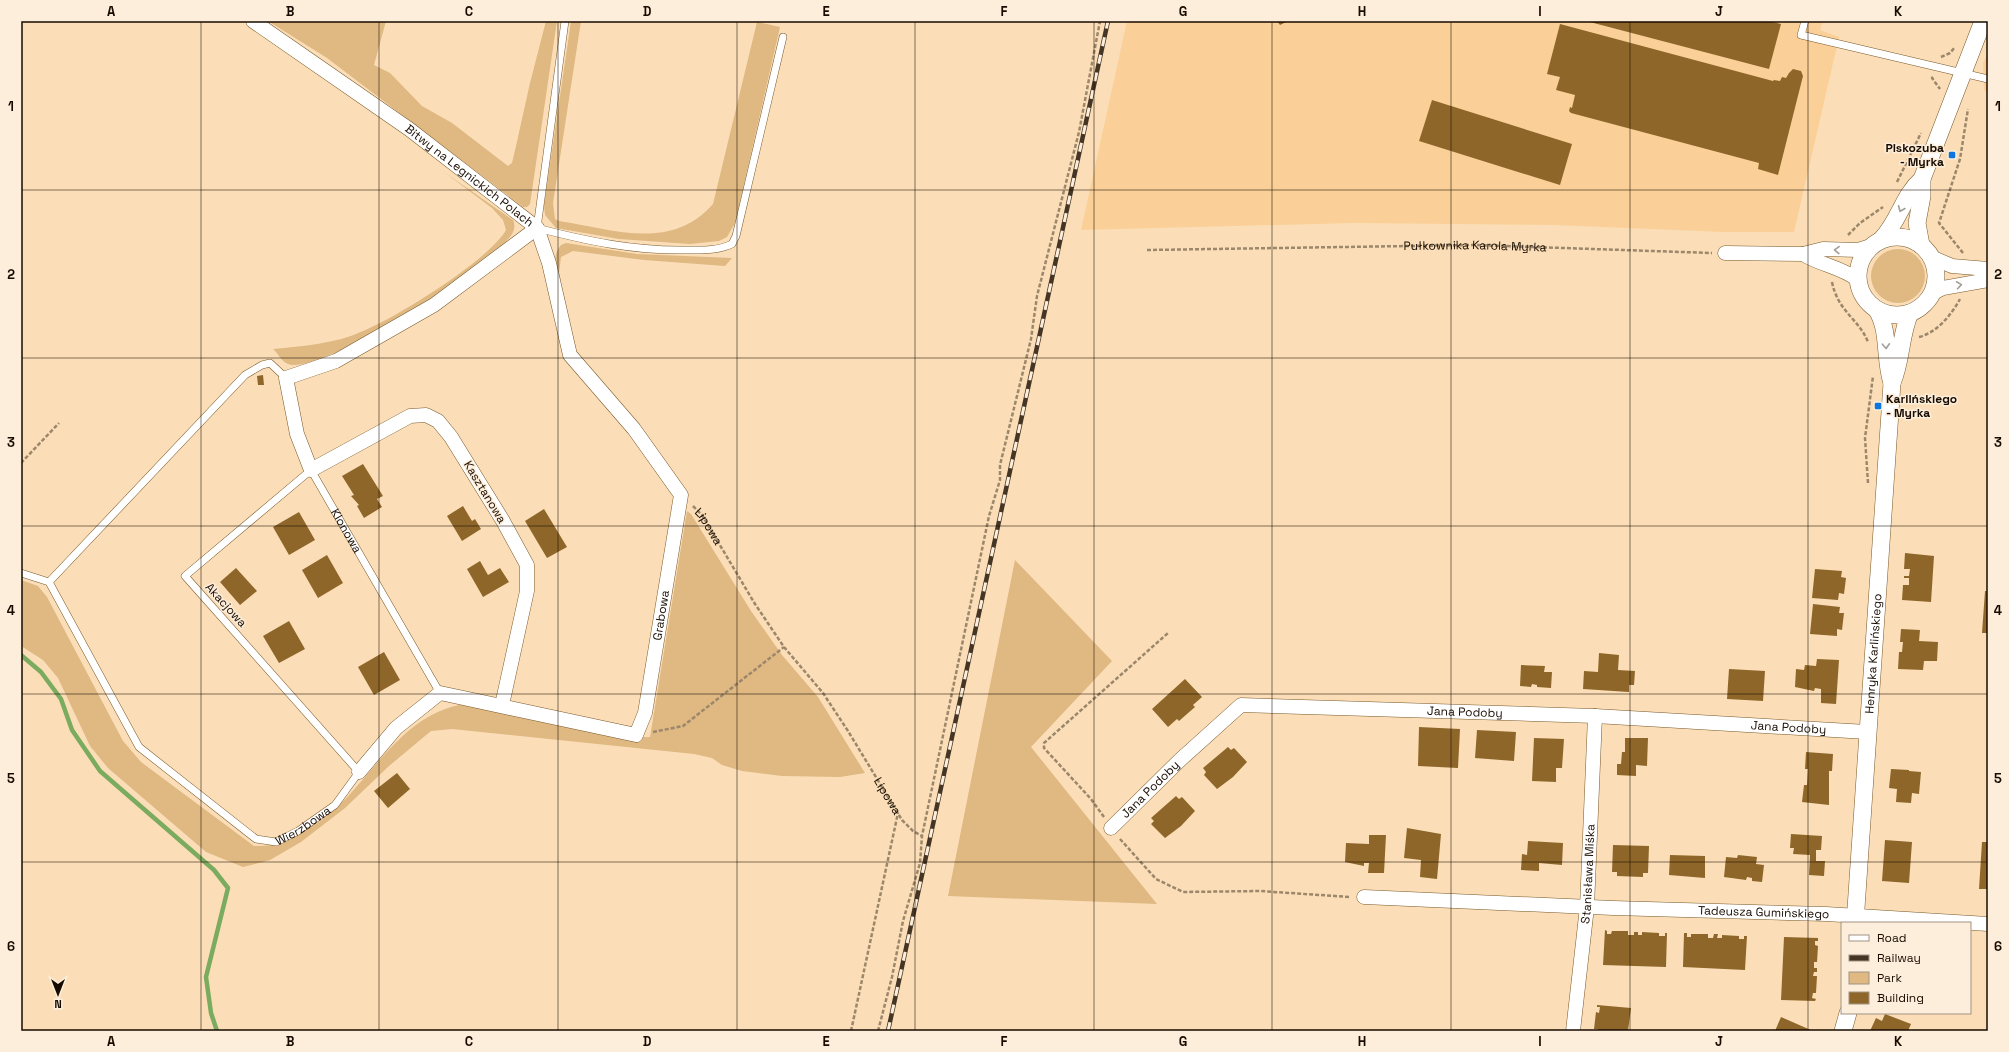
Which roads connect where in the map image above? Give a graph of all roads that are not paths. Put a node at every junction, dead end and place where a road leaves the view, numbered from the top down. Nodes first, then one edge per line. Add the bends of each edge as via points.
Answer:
1 (253, 21) edge
2 (565, 21) edge
3 (1805, 21) edge
4 (1983, 21) edge
5 (783, 37) dead end
6 (1962, 73) junction
7 (1988, 79) edge
8 (1922, 179) junction
9 (537, 228) junction
10 (1876, 243) junction
11 (1926, 251) junction
12 (1725, 253) road end
13 (1803, 254) junction
14 (1988, 270) edge
15 (1858, 280) junction
16 (1988, 280) edge
17 (1932, 294) junction
18 (1877, 310) junction
19 (1910, 312) junction
20 (286, 378) junction
21 (1892, 383) junction
22 (311, 470) junction
23 (21, 573) edge
24 (49, 582) junction
25 (440, 693) junction
26 (502, 705) junction
27 (1595, 716) junction
28 (1867, 732) junction
29 (359, 772) junction
30 (1111, 828) road end
31 (1364, 897) road end
32 (1587, 907) junction
33 (1855, 919) edge
34 (1935, 922) edge
35 (1971, 923) edge
36 (1988, 924) edge
37 (1848, 1014) edge
38 (1573, 1031) edge
39 (1843, 1031) edge

1 - 9 street, Bitwy na Legnickich Polach via 403,125
2 - 9 lane
3 - 6 lane via 1801,35
4 - 6 street
5 - 9 lane, Bitwy na Legnickich Polach via 732,244 715,249 655,250 589,242
6 - 7 lane
6 - 8 street
8 -> 10 street via 1907,195 1896,222
8 - 11 street via 1917,223
9 - 20 street via 434,305 336,361
9 - 26 street, Grabowa via 549,263 570,355 634,429 681,495 645,713 636,735
10 - 11 street via 1892,237 1904,237
10 -> 13 street via 1858,250 1823,249
10 - 15 street via 1863,255 1858,266
11 - 14 street via 1941,263
11 - 17 street via 1936,276
12 - 13 street
13 - 15 street
15 - 18 street via 1866,300
17 -> 16 street via 1943,288
17 - 19 street via 1919,308
18 - 19 street via 1892,315
18 -> 21 street, Henryka Karlińskiego via 1883,320 1888,370
19 - 21 street, Henryka Karlińskiego via 1902,338 1900,362
20 - 22 street, Klonowa via 297,434
20 - 24 lane via 270,364 262,364 245,375
21 - 28 street, Henryka Karlińskiego
22 - 25 lane, Klonowa
22 - 26 street, Kasztanowa via 410,416 426,415 438,421 451,437 527,564 527,591
22 - 29 lane, Akacjowa via 185,576
23 - 24 lane
24 - 29 lane, Wierzbowa via 139,747 256,840 276,842 298,831 335,805
25 - 26 street
25 - 29 street, Wierzbowa via 396,728
27 - 28 street, Jana Podoby
27 - 30 street, Jana Podoby via 1241,705
27 - 32 street, Stanisława Miśka
28 - 33 street, Henryka Karlińskiego
31 - 32 street, Tadeusza Gumińskiego
32 - 33 street, Tadeusza Gumińskiego
32 - 38 street, Stanisława Miśka
33 - 34 street, Tadeusza Gumińskiego
35 - 36 street, Tadeusza Gumińskiego
37 - 39 street

